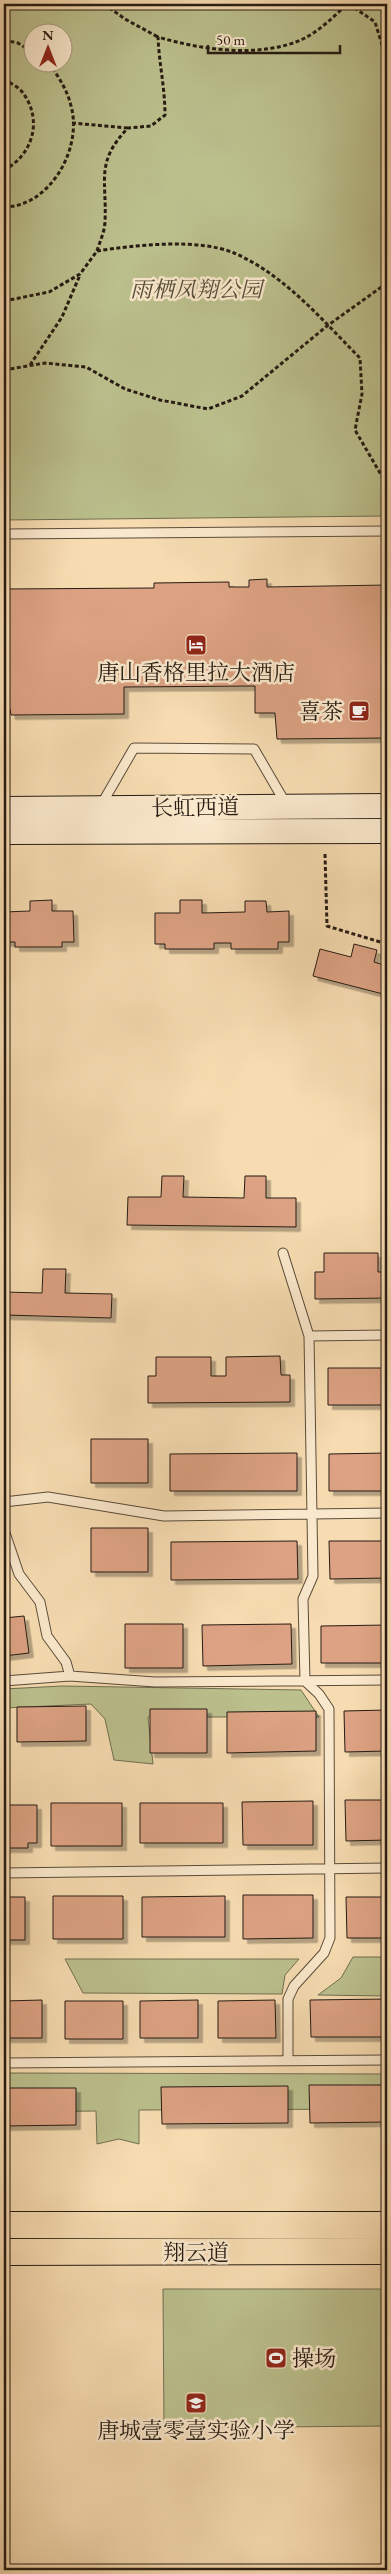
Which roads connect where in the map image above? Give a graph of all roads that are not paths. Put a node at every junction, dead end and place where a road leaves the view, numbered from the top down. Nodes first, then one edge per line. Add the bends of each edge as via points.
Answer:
1 (387, 531) edge
2 (4, 534) edge
3 (287, 806) junction
4 (387, 806) edge
5 (4, 809) edge
6 (99, 809) junction
7 (387, 831) edge
8 (4, 832) edge
9 (283, 1253) dead end
10 (387, 1335) edge
11 (309, 1336) junction
12 (4, 1502) edge
13 (387, 1513) edge
14 (312, 1514) junction
15 (4, 1530) edge
16 (70, 1676) junction
17 (387, 1680) edge
18 (4, 1681) edge
19 (305, 1681) junction
20 (330, 1868) junction
21 (387, 1868) edge
22 (4, 1874) edge
23 (288, 2060) junction
24 (387, 2060) edge
25 (4, 2063) edge
26 (4, 2225) edge
27 (387, 2225) edge
28 (387, 2251) edge
29 (4, 2252) edge

1 - 2 lane
3 - 4 main road, 长虹西道
3 - 6 main road, 长虹西道
3 - 6 lane via 254,749 134,748
5 - 6 main road, 长虹西道
7 - 8 main road, 长虹西道
9 - 11 lane
10 - 11 lane
11 - 14 lane
12 - 14 lane via 48,1497 164,1516
13 - 14 lane
14 - 19 lane via 313,1576 303,1599
15 - 16 lane via 19,1574 40,1602 47,1636 66,1662
16 - 18 lane
16 - 19 lane via 155,1682
17 - 19 lane
19 - 20 lane via 320,1694 329,1709
20 - 21 lane
20 - 22 lane
20 - 23 lane via 330,1938 324,1953 294,1986 288,1999
23 - 24 lane
23 - 25 lane
26 - 27 main road, 翔云道
28 - 29 main road, 翔云道

